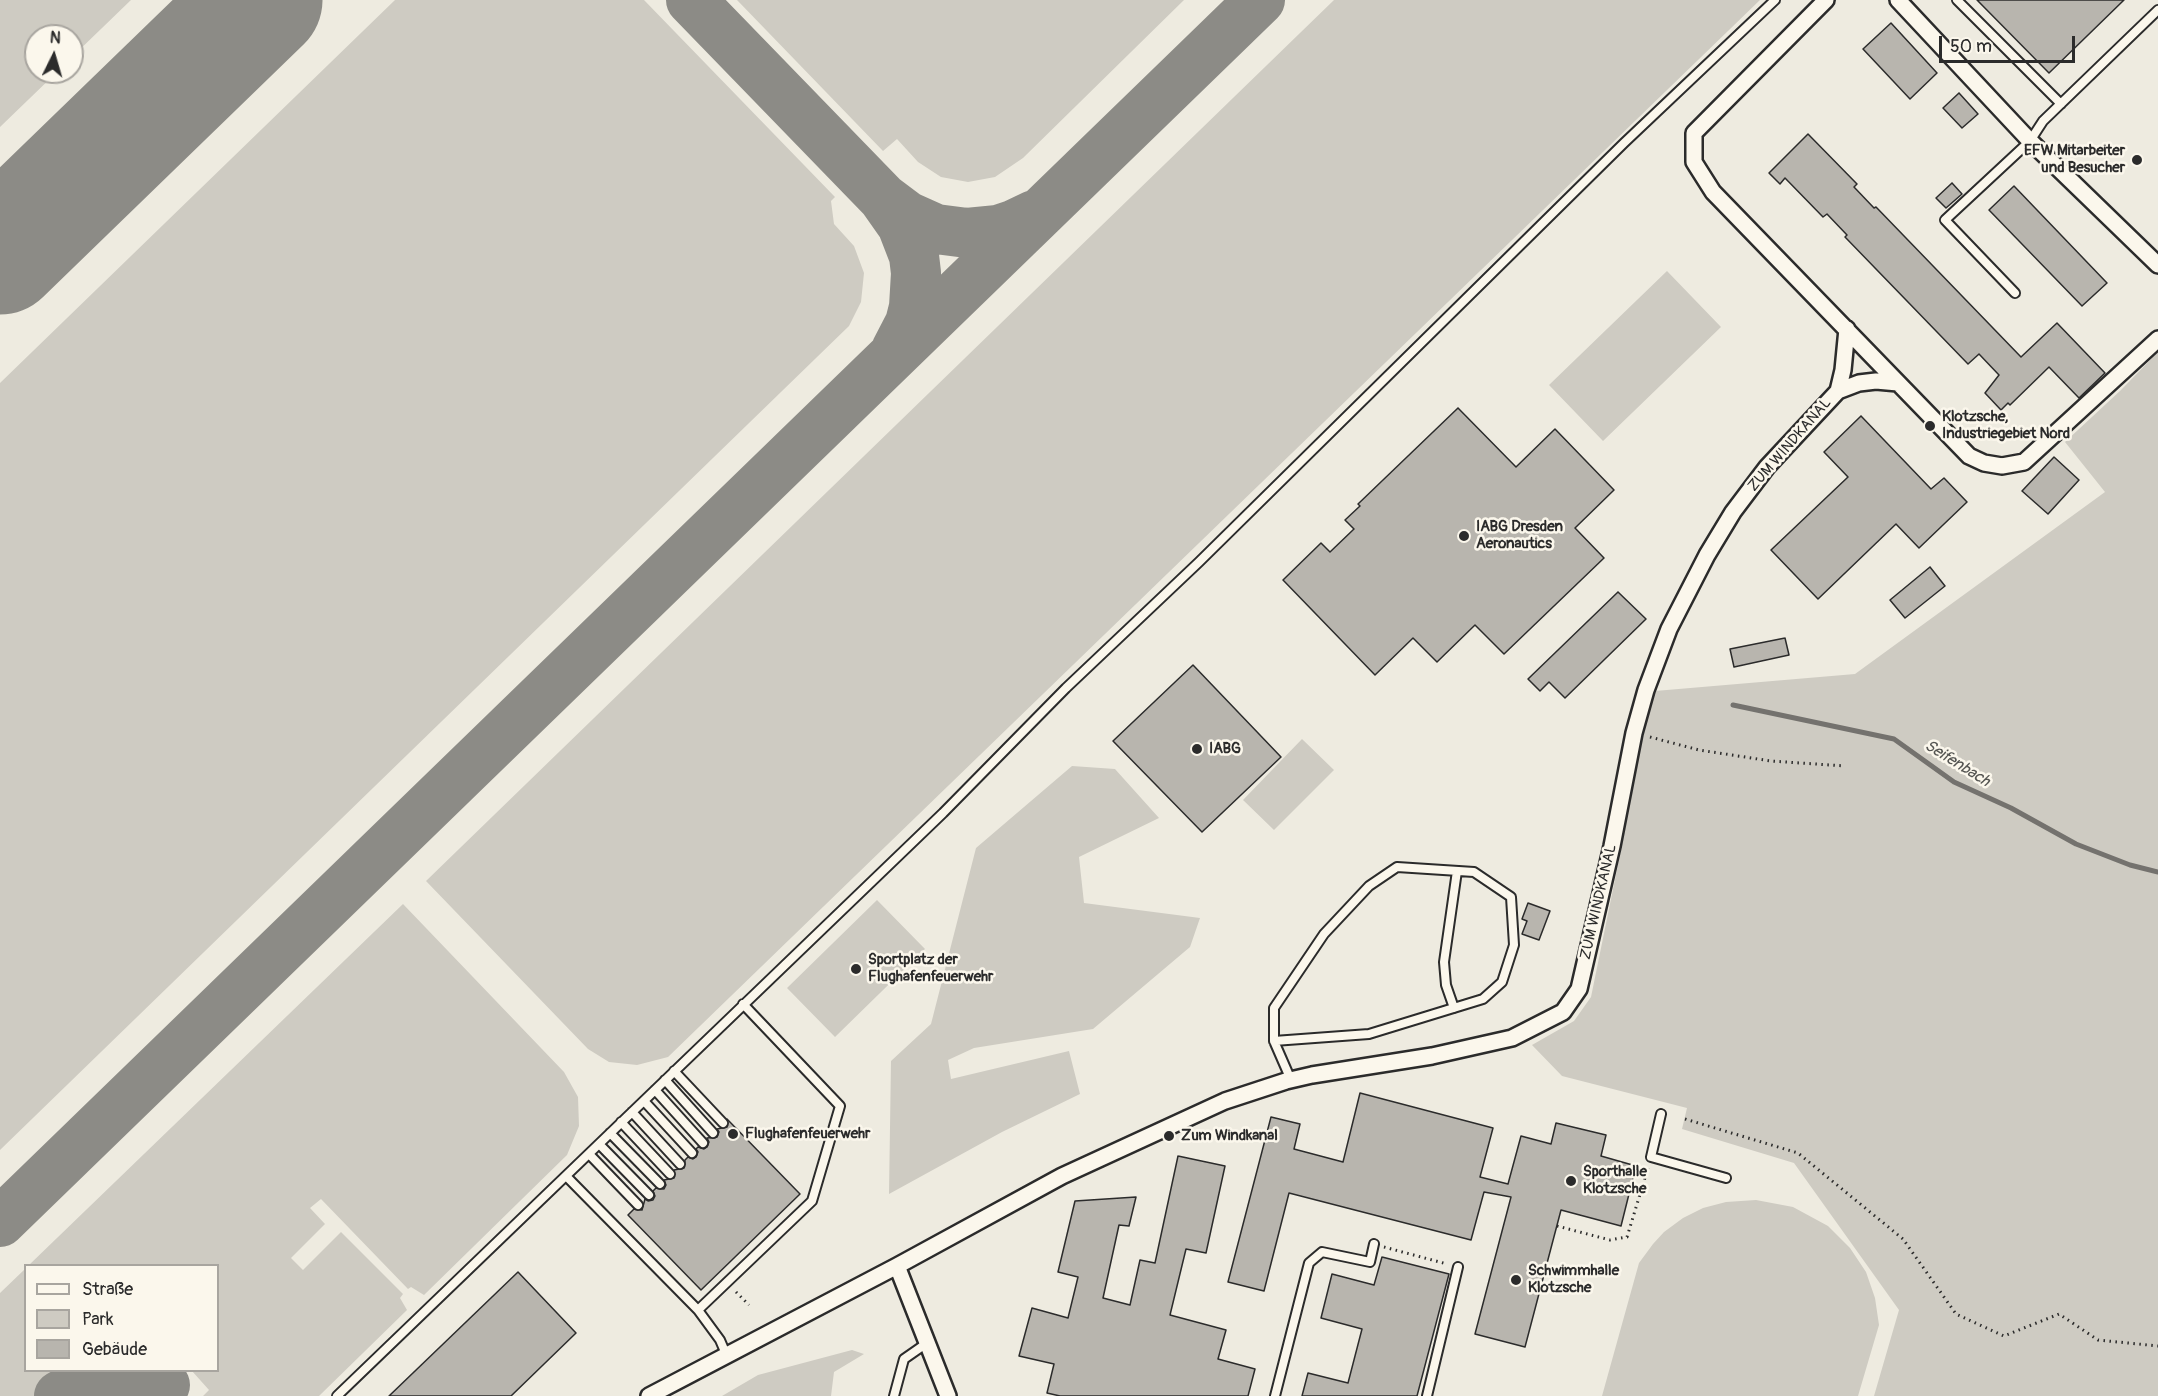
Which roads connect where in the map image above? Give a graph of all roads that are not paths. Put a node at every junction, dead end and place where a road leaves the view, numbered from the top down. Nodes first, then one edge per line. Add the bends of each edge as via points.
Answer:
1 (1775, 0) edge
2 (1826, 0) edge
3 (1898, 0) edge
4 (1957, 0) edge
5 (2158, 9) edge
6 (2061, 104) junction
7 (2031, 141) junction
8 (2158, 266) edge
9 (2014, 293) dead end
10 (1847, 329) junction
11 (2158, 339) edge
12 (1898, 383) junction
13 (1838, 391) junction
14 (1457, 871) junction
15 (743, 1004) junction
16 (1454, 1008) junction
17 (1274, 1041) junction
18 (674, 1071) junction
19 (665, 1080) junction
20 (1292, 1080) junction
21 (655, 1090) junction
22 (644, 1101) junction
23 (632, 1112) junction
24 (1661, 1114) dead end
25 (621, 1122) junction
26 (723, 1124) dead end
27 (610, 1133) junction
28 (713, 1133) dead end
29 (703, 1143) dead end
30 (599, 1144) junction
31 (692, 1153) dead end
32 (589, 1154) junction
33 (680, 1164) dead end
34 (670, 1174) dead end
35 (566, 1176) junction
36 (1726, 1178) dead end
37 (660, 1184) dead end
38 (649, 1195) dead end
39 (638, 1205) dead end
40 (1374, 1244) road end
41 (897, 1266) junction
42 (1458, 1266) road end
43 (698, 1310) junction
44 (927, 1343) junction
45 (726, 1354) junction
46 (337, 1396) edge
47 (649, 1396) edge
48 (894, 1396) edge
49 (948, 1396) edge
50 (1275, 1396) edge
51 (1427, 1396) edge

1 - 15 lane
2 - 10 street via 1694,133 1694,162 1713,192
3 - 7 street
4 - 6 lane
5 - 6 lane
6 - 7 lane via 2043,121
7 - 8 street
7 - 9 lane via 1945,220
10 - 12 street
10 - 13 street, ZUM WINDKANAL
11 - 12 street via 2024,462 2002,466 1969,456
12 - 13 street, ZUM WINDKANAL via 1859,383
13 - 20 street, ZUM WINDKANAL via 1767,467 1733,512 1669,629 1634,733 1579,989 1563,1012 1512,1038
14 - 16 lane via 1444,962
14 - 16 lane via 1474,872 1511,897 1514,945 1502,982 1483,999
14 - 17 lane via 1397,867 1369,886 1324,934 1274,1008
15 - 18 lane
15 - 43 lane via 840,1106 812,1201
16 - 17 lane via 1369,1035
17 - 20 lane
18 - 19 lane
18 - 26 lane
19 - 21 lane
19 - 28 lane
20 - 41 street, ZUM WINDKANAL via 1226,1101 1072,1171
21 - 22 lane
21 - 29 lane
22 - 23 lane
22 - 31 lane
23 - 25 lane
23 - 33 lane
24 - 36 lane via 1651,1157
25 - 27 lane
25 - 34 lane
27 - 30 lane
27 - 37 lane
30 - 32 lane
30 - 38 lane
32 - 35 lane
32 - 39 lane
35 - 43 lane
35 - 46 lane
40 - 50 lane via 1370,1262 1322,1252 1309,1263
41 - 44 street
41 - 45 street, ZUM WINDKANAL
42 - 51 lane
43 - 45 lane
44 - 48 lane via 904,1359
44 - 49 street
45 - 47 street, ZUM WINDKANAL

